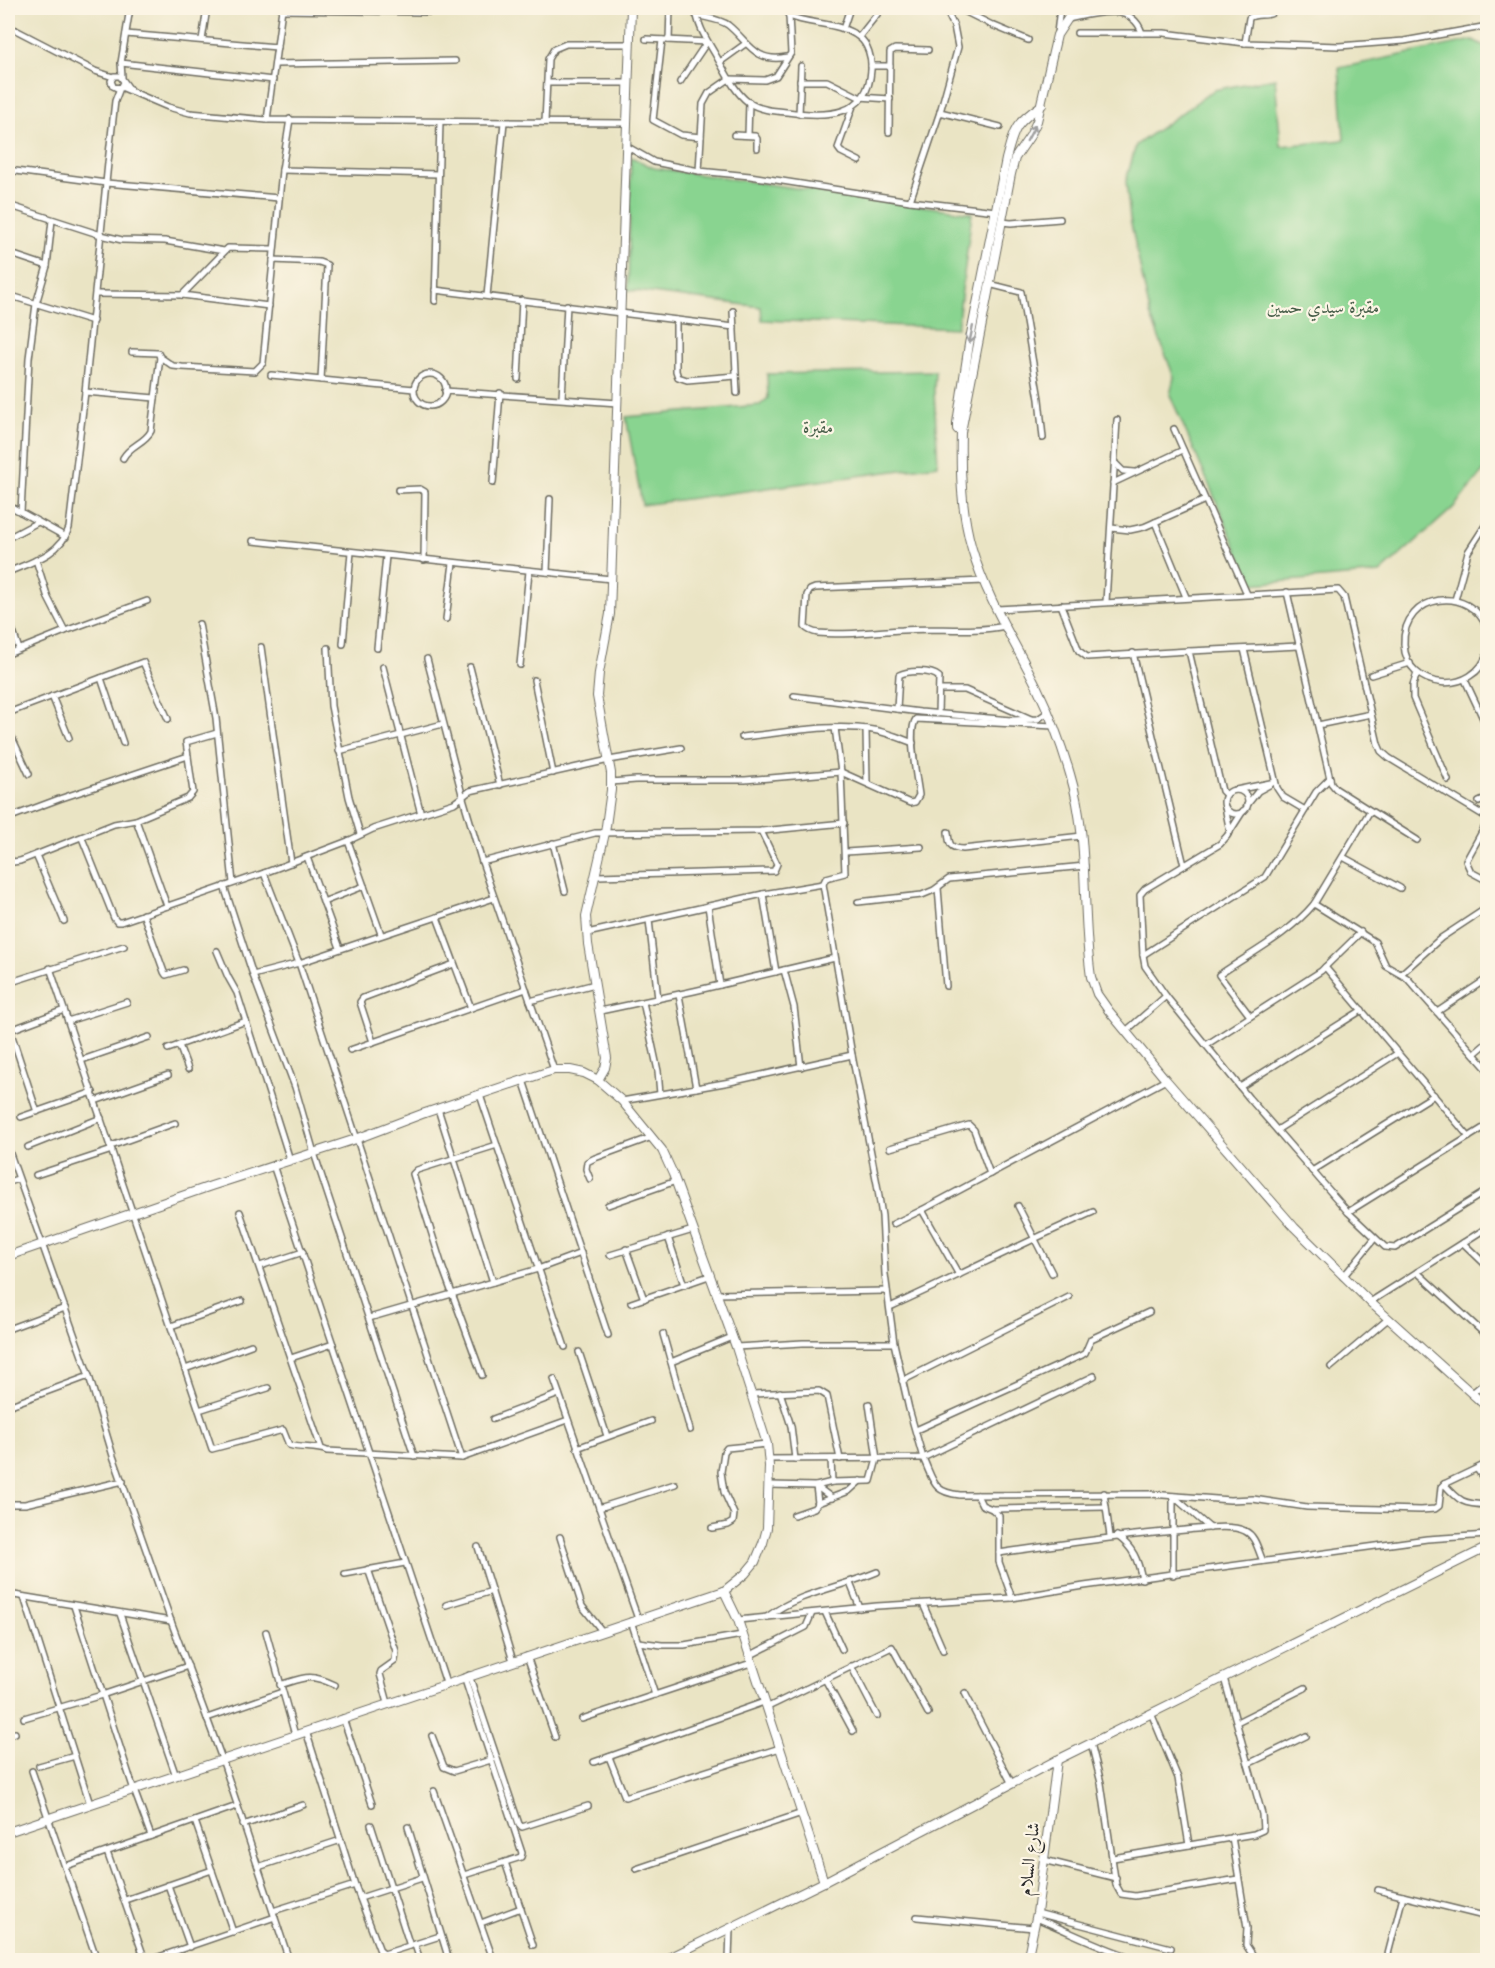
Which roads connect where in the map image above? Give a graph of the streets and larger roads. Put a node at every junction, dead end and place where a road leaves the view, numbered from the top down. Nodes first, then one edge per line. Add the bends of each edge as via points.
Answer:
1 (130, 8) edge
2 (207, 8) edge
3 (436, 8) edge
4 (631, 8) edge
5 (670, 8) edge
6 (696, 8) edge
7 (784, 8) edge
8 (850, 8) edge
9 (882, 8) edge
10 (941, 8) edge
11 (958, 8) edge
12 (1060, 8) edge
13 (1075, 8) edge
14 (1274, 8) edge
15 (282, 9) edge
16 (696, 15) junction
17 (789, 16) junction
18 (1066, 19) junction
19 (8, 26) edge
20 (1488, 26) edge
21 (843, 29) junction
22 (1077, 33) dead end
23 (1142, 33) junction
24 (126, 34) junction
25 (1057, 35) junction
26 (859, 37) junction
27 (646, 39) dead end
28 (202, 40) junction
29 (662, 40) junction
30 (669, 40) junction
31 (1028, 40) dead end
32 (707, 42) junction
33 (1245, 43) junction
34 (629, 44) junction
35 (745, 44) junction
36 (278, 47) junction
37 (928, 50) dead end
38 (787, 57) junction
39 (455, 62) dead end
40 (720, 62) junction
41 (121, 63) junction
42 (275, 64) junction
43 (801, 66) dead end
44 (871, 66) junction
45 (890, 66) junction
46 (729, 79) junction
47 (273, 80) junction
48 (113, 81) junction
49 (800, 81) junction
50 (680, 82) dead end
51 (547, 83) junction
52 (628, 83) junction
53 (122, 84) junction
54 (862, 97) junction
55 (890, 99) junction
56 (115, 102) junction
57 (749, 102) junction
58 (1042, 105) junction
59 (853, 106) junction
60 (940, 112) junction
61 (799, 114) junction
62 (290, 119) junction
63 (267, 120) junction
64 (440, 122) junction
65 (504, 122) junction
66 (545, 122) junction
67 (627, 123) junction
68 (1000, 127) dead end
69 (889, 132) dead end
70 (734, 135) dead end
71 (748, 135) junction
72 (701, 137) junction
73 (626, 146) junction
74 (757, 148) dead end
75 (1015, 158) junction
76 (1006, 159) junction
77 (859, 161) dead end
78 (8, 170) edge
79 (282, 170) junction
80 (699, 171) junction
81 (438, 174) junction
82 (106, 183) junction
83 (279, 198) junction
84 (910, 201) junction
85 (8, 205) edge
86 (996, 211) junction
87 (1060, 219) dead end
88 (52, 220) junction
89 (1002, 222) junction
90 (101, 235) junction
91 (274, 249) junction
92 (224, 250) junction
93 (8, 253) edge
94 (273, 261) junction
95 (47, 266) junction
96 (989, 284) junction
97 (435, 290) junction
98 (96, 294) junction
99 (8, 295) edge
100 (182, 296) junction
101 (487, 296) junction
102 (522, 300) junction
103 (435, 301) dead end
104 (36, 304) junction
105 (269, 306) junction
106 (567, 306) junction
107 (733, 311) dead end
108 (621, 312) junction
109 (676, 320) junction
110 (93, 321) junction
111 (734, 327) junction
112 (132, 352) dead end
113 (160, 357) junction
114 (271, 375) dead end
115 (736, 376) junction
116 (518, 379) dead end
117 (321, 380) junction
118 (414, 389) junction
119 (446, 391) junction
120 (85, 392) junction
121 (500, 393) junction
122 (737, 393) dead end
123 (155, 398) junction
124 (562, 398) junction
125 (618, 403) junction
126 (1117, 420) dead end
127 (1173, 429) dead end
128 (962, 432) junction
129 (1043, 438) dead end
130 (1183, 450) junction
131 (123, 458) dead end
132 (1115, 463) junction
133 (1134, 472) junction
134 (493, 483) dead end
135 (1113, 483) junction
136 (398, 490) dead end
137 (550, 499) dead end
138 (1205, 500) junction
139 (8, 506) edge
140 (21, 512) junction
141 (1488, 521) edge
142 (38, 522) junction
143 (1155, 522) junction
144 (1111, 528) junction
145 (66, 537) junction
146 (8, 538) edge
147 (253, 541) dead end
148 (351, 552) junction
149 (386, 556) junction
150 (36, 560) junction
151 (424, 560) junction
152 (453, 563) junction
153 (529, 571) junction
154 (8, 572) edge
155 (547, 572) junction
156 (611, 579) junction
157 (984, 580) junction
158 (1287, 592) junction
159 (1247, 594) junction
160 (1186, 597) junction
161 (1455, 600) junction
162 (147, 601) dead end
163 (1106, 602) junction
164 (1061, 605) junction
165 (997, 609) junction
166 (8, 617) edge
167 (446, 619) dead end
168 (1486, 623) edge
169 (199, 624) dead end
170 (1005, 626) junction
171 (1488, 630) edge
172 (64, 631) junction
173 (343, 644) dead end
174 (261, 646) dead end
175 (1299, 646) junction
176 (328, 648) dead end
177 (377, 648) dead end
178 (19, 649) junction
179 (1244, 649) junction
180 (1189, 651) junction
181 (1488, 652) edge
182 (1133, 653) junction
183 (8, 654) edge
184 (427, 659) dead end
185 (1410, 663) junction
186 (520, 665) dead end
187 (383, 667) dead end
188 (470, 667) dead end
189 (1417, 673) junction
190 (1371, 675) dead end
191 (101, 678) junction
192 (534, 680) dead end
193 (1465, 680) junction
194 (939, 690) junction
195 (52, 696) junction
196 (794, 696) dead end
197 (897, 709) junction
198 (1048, 712) junction
199 (8, 713) edge
200 (938, 714) junction
201 (1371, 714) junction
202 (168, 719) dead end
203 (1033, 720) junction
204 (443, 724) junction
205 (1318, 725) junction
206 (1054, 726) junction
207 (835, 728) junction
208 (8, 729) edge
209 (866, 729) junction
210 (1488, 729) edge
211 (217, 733) junction
212 (400, 735) junction
213 (742, 737) dead end
214 (69, 738) dead end
215 (913, 742) junction
216 (123, 743) dead end
217 (681, 748) dead end
218 (339, 751) junction
219 (188, 756) junction
220 (609, 760) junction
221 (841, 772) junction
222 (553, 773) junction
223 (29, 774) dead end
224 (1330, 778) junction
225 (1449, 780) dead end
226 (611, 782) junction
227 (1275, 782) junction
228 (867, 783) junction
229 (500, 784) junction
230 (1235, 790) junction
231 (1226, 795) junction
232 (463, 798) junction
233 (1488, 798) edge
234 (1479, 802) dead end
235 (1224, 805) junction
236 (1247, 805) junction
237 (1305, 810) junction
238 (1243, 811) junction
239 (1370, 811) junction
240 (421, 814) junction
241 (8, 818) edge
242 (1488, 819) edge
243 (136, 820) junction
244 (844, 823) junction
245 (761, 831) junction
246 (948, 832) dead end
247 (1230, 832) junction
248 (605, 833) junction
249 (360, 834) junction
250 (1082, 836) junction
251 (82, 838) junction
252 (1417, 840) dead end
253 (348, 841) junction
254 (553, 843) junction
255 (921, 847) dead end
256 (846, 852) junction
257 (36, 855) junction
258 (8, 857) edge
259 (307, 857) junction
260 (1343, 857) junction
261 (482, 862) junction
262 (291, 863) junction
263 (1085, 866) junction
264 (1184, 866) junction
265 (264, 873) junction
266 (598, 876) junction
267 (1488, 881) edge
268 (233, 883) junction
269 (823, 884) junction
270 (224, 886) junction
271 (364, 886) junction
272 (938, 888) junction
273 (1400, 888) dead end
274 (565, 891) dead end
275 (764, 894) junction
276 (494, 898) junction
277 (323, 902) junction
278 (858, 902) dead end
279 (1314, 904) junction
280 (167, 906) junction
281 (708, 906) junction
282 (1488, 907) edge
283 (143, 914) junction
284 (437, 917) junction
285 (649, 920) junction
286 (64, 921) dead end
287 (587, 923) junction
288 (1361, 932) junction
289 (587, 933) junction
290 (381, 934) junction
291 (124, 946) dead end
292 (340, 948) junction
293 (217, 951) dead end
294 (1143, 955) junction
295 (835, 958) junction
296 (299, 963) junction
297 (454, 964) junction
298 (1325, 967) junction
299 (50, 968) junction
300 (183, 970) dead end
301 (784, 970) junction
302 (776, 972) junction
303 (1401, 974) junction
304 (253, 975) junction
305 (1488, 978) edge
306 (8, 983) edge
307 (595, 984) junction
308 (720, 985) junction
309 (946, 986) dead end
310 (526, 989) junction
311 (680, 995) junction
312 (1166, 996) junction
313 (658, 999) junction
314 (530, 1001) junction
315 (127, 1002) dead end
316 (643, 1002) junction
317 (471, 1008) junction
318 (64, 1010) junction
319 (1362, 1010) junction
320 (600, 1011) junction
321 (1437, 1012) junction
322 (1250, 1016) junction
323 (68, 1021) junction
324 (246, 1021) junction
325 (9, 1031) edge
326 (1126, 1031) junction
327 (149, 1037) dead end
328 (373, 1042) junction
329 (1488, 1042) edge
330 (1206, 1045) junction
331 (179, 1046) junction
332 (168, 1049) dead end
333 (350, 1050) dead end
334 (1398, 1053) junction
335 (1473, 1054) junction
336 (852, 1055) junction
337 (82, 1060) junction
338 (801, 1067) junction
339 (188, 1070) dead end
340 (554, 1070) junction
341 (1488, 1070) edge
342 (168, 1075) dead end
343 (523, 1080) junction
344 (598, 1080) junction
345 (1166, 1080) junction
346 (1240, 1087) junction
347 (696, 1088) junction
348 (93, 1092) junction
349 (660, 1094) junction
350 (480, 1095) junction
351 (1434, 1095) junction
352 (96, 1101) junction
353 (622, 1101) junction
354 (438, 1109) junction
355 (37, 1112) junction
356 (21, 1117) dead end
357 (101, 1118) junction
358 (175, 1124) dead end
359 (1488, 1125) edge
360 (1276, 1130) junction
361 (652, 1137) junction
362 (1469, 1137) junction
363 (356, 1139) junction
364 (497, 1144) junction
365 (28, 1147) dead end
366 (8, 1148) edge
367 (112, 1148) junction
368 (890, 1148) dead end
369 (314, 1153) junction
370 (453, 1158) junction
371 (290, 1160) junction
372 (273, 1166) junction
373 (1312, 1171) junction
374 (990, 1174) junction
375 (36, 1175) dead end
376 (18, 1179) junction
377 (590, 1179) dead end
378 (676, 1181) junction
379 (8, 1182) edge
380 (1488, 1190) edge
381 (608, 1205) dead end
382 (1018, 1206) dead end
383 (922, 1210) junction
384 (240, 1212) dead end
385 (1093, 1212) dead end
386 (1348, 1212) junction
387 (134, 1214) junction
388 (894, 1224) dead end
389 (1488, 1227) edge
390 (693, 1230) junction
391 (668, 1237) junction
392 (1035, 1237) junction
393 (1375, 1238) junction
394 (1463, 1243) junction
395 (41, 1245) junction
396 (626, 1249) junction
397 (303, 1252) junction
398 (581, 1253) junction
399 (609, 1255) dead end
400 (8, 1256) edge
401 (260, 1266) junction
402 (1488, 1267) edge
403 (538, 1269) junction
404 (1417, 1272) junction
405 (1052, 1273) dead end
406 (959, 1275) junction
407 (709, 1276) junction
408 (1343, 1277) junction
409 (493, 1282) junction
410 (684, 1285) junction
411 (887, 1291) junction
412 (716, 1294) junction
413 (452, 1295) junction
414 (1069, 1297) dead end
415 (644, 1299) junction
416 (242, 1301) dead end
417 (1370, 1302) junction
418 (631, 1303) dead end
419 (411, 1305) junction
420 (890, 1307) junction
421 (65, 1308) junction
422 (1149, 1312) dead end
423 (369, 1318) junction
424 (1388, 1319) junction
425 (171, 1326) junction
426 (8, 1329) edge
427 (663, 1334) dead end
428 (608, 1335) dead end
429 (732, 1337) junction
430 (1488, 1337) edge
431 (894, 1343) junction
432 (333, 1344) junction
433 (251, 1345) dead end
434 (565, 1347) dead end
435 (736, 1347) junction
436 (579, 1352) dead end
437 (291, 1358) junction
438 (671, 1362) junction
439 (1331, 1367) dead end
440 (185, 1369) junction
441 (482, 1375) dead end
442 (89, 1376) junction
443 (1094, 1376) dead end
444 (554, 1379) dead end
445 (1488, 1380) edge
446 (902, 1381) junction
447 (268, 1388) dead end
448 (780, 1392) junction
449 (558, 1394) junction
450 (752, 1394) junction
451 (1471, 1394) junction
452 (869, 1404) dead end
453 (8, 1406) edge
454 (1488, 1408) edge
455 (199, 1410) junction
456 (493, 1419) dead end
457 (568, 1420) junction
458 (651, 1421) dead end
459 (690, 1430) dead end
460 (916, 1430) junction
461 (607, 1436) junction
462 (8, 1440) edge
463 (767, 1443) junction
464 (321, 1448) junction
465 (577, 1448) junction
466 (369, 1453) junction
467 (414, 1456) junction
468 (8, 1457) edge
469 (462, 1458) junction
470 (769, 1458) junction
471 (877, 1458) junction
472 (923, 1458) junction
473 (795, 1459) junction
474 (831, 1459) junction
475 (840, 1459) junction
476 (1488, 1463) edge
477 (1477, 1469) junction
478 (123, 1480) junction
479 (860, 1481) junction
480 (832, 1482) junction
481 (675, 1484) dead end
482 (1444, 1484) junction
483 (769, 1485) junction
484 (816, 1485) junction
485 (1488, 1485) edge
486 (1104, 1493) junction
487 (977, 1495) junction
488 (1173, 1496) junction
489 (832, 1498) junction
490 (818, 1503) junction
491 (8, 1504) edge
492 (1488, 1505) edge
493 (1106, 1507) junction
494 (599, 1508) junction
495 (992, 1509) junction
496 (794, 1515) dead end
497 (712, 1528) dead end
498 (1210, 1528) junction
499 (1173, 1531) junction
500 (1488, 1535) edge
501 (1114, 1536) junction
502 (560, 1537) dead end
503 (478, 1547) dead end
504 (1488, 1547) edge
505 (999, 1552) junction
506 (1263, 1561) junction
507 (405, 1563) junction
508 (368, 1569) junction
509 (877, 1572) dead end
510 (345, 1574) dead end
511 (1173, 1575) junction
512 (1143, 1579) junction
513 (850, 1583) junction
514 (492, 1591) junction
515 (724, 1591) junction
516 (8, 1594) edge
517 (24, 1597) junction
518 (1012, 1598) junction
519 (923, 1604) junction
520 (446, 1605) dead end
521 (74, 1606) junction
522 (860, 1608) junction
523 (825, 1612) junction
524 (812, 1613) junction
525 (120, 1614) junction
526 (765, 1618) junction
527 (635, 1620) junction
528 (738, 1620) junction
529 (171, 1621) junction
530 (602, 1631) junction
531 (266, 1632) dead end
532 (742, 1635) junction
533 (638, 1642) junction
534 (842, 1649) dead end
535 (943, 1650) dead end
536 (527, 1656) junction
537 (750, 1660) junction
538 (513, 1661) junction
539 (188, 1666) junction
540 (851, 1666) junction
541 (467, 1676) junction
542 (1224, 1678) junction
543 (825, 1679) junction
544 (144, 1681) junction
545 (446, 1683) junction
546 (280, 1685) junction
547 (335, 1685) dead end
548 (1305, 1688) dead end
549 (282, 1692) junction
550 (965, 1693) dead end
551 (102, 1695) junction
552 (655, 1695) junction
553 (388, 1702) junction
554 (765, 1705) junction
555 (60, 1708) junction
556 (928, 1713) dead end
557 (1151, 1713) junction
558 (877, 1716) dead end
559 (24, 1718) dead end
560 (207, 1718) junction
561 (343, 1718) junction
562 (582, 1719) dead end
563 (1237, 1722) junction
564 (306, 1731) junction
565 (853, 1731) dead end
566 (15, 1733) dead end
567 (8, 1735) edge
568 (295, 1735) junction
569 (432, 1736) dead end
570 (1306, 1736) dead end
571 (555, 1737) dead end
572 (1091, 1743) junction
573 (780, 1748) junction
574 (75, 1756) junction
575 (609, 1757) junction
576 (222, 1760) junction
577 (491, 1760) junction
578 (1057, 1760) junction
579 (594, 1762) dead end
580 (1248, 1764) junction
581 (39, 1766) dead end
582 (32, 1771) dead end
583 (176, 1776) junction
584 (1012, 1784) junction
585 (134, 1790) junction
586 (434, 1791) dead end
587 (90, 1804) junction
588 (372, 1804) dead end
589 (303, 1805) dead end
590 (237, 1806) junction
591 (588, 1806) dead end
592 (802, 1813) junction
593 (49, 1817) junction
594 (195, 1821) junction
595 (243, 1825) junction
596 (371, 1825) dead end
597 (408, 1827) dead end
598 (8, 1832) edge
599 (151, 1836) junction
600 (1232, 1837) junction
601 (341, 1840) junction
602 (1189, 1845) junction
603 (107, 1852) junction
604 (1113, 1858) junction
605 (1044, 1860) junction
606 (505, 1862) junction
607 (66, 1866) junction
608 (258, 1867) junction
609 (636, 1869) dead end
610 (212, 1870) junction
611 (464, 1875) junction
612 (422, 1878) junction
613 (1116, 1878) junction
614 (1239, 1879) junction
615 (824, 1882) junction
616 (355, 1885) junction
617 (168, 1886) junction
618 (392, 1888) junction
619 (1378, 1890) dead end
620 (1403, 1896) junction
621 (360, 1898) junction
622 (124, 1900) junction
623 (521, 1908) junction
624 (274, 1914) junction
625 (1037, 1916) junction
626 (917, 1917) dead end
627 (1488, 1917) edge
628 (481, 1923) junction
629 (730, 1928) junction
630 (1034, 1928) junction
631 (233, 1932) junction
632 (440, 1936) junction
633 (413, 1946) junction
634 (533, 1946) dead end
635 (190, 1947) junction
636 (1171, 1948) dead end
637 (1387, 1958) dead end
638 (493, 1959) dead end
639 (98, 1960) edge
640 (148, 1960) edge
641 (287, 1960) edge
642 (420, 1960) edge
643 (449, 1960) edge
644 (665, 1960) edge
645 (729, 1960) edge
646 (1027, 1960) edge
647 (1140, 1960) edge
648 (1256, 1960) edge

1 - 24 street
2 - 28 street
3 - 15 street via 429,12
4 - 34 street
5 - 30 street
6 - 16 street
7 - 17 street
8 - 21 street
9 - 26 street
10 - 60 street via 952,19 958,43
11 - 31 street
12 - 25 street
13 - 18 street
14 - 33 street via 1271,14 1248,19
15 - 36 street
16 - 32 street
16 - 35 street via 724,23
17 - 21 street
17 - 38 street via 792,48
18 - 23 street via 1117,13 1134,19
18 - 25 street
19 - 48 street
20 - 33 street via 1361,45
21 - 26 street
22 - 23 street
23 - 33 street
24 - 28 street
24 - 41 street
25 - 58 street
26 - 44 street via 868,50
27 - 29 street
28 - 36 street
29 - 30 street
29 - 72 street via 653,120 681,135
30 - 32 street
32 - 40 street
32 - 50 street
34 - 51 street via 559,46 548,59
34 - 52 street
35 - 38 street via 766,57
35 - 40 street
36 - 42 street
37 - 45 street via 893,50
38 - 46 street via 770,80
39 - 42 street
40 - 46 street
41 - 47 street
41 - 48 street
41 - 53 street
42 - 47 street
43 - 49 street
44 - 45 street
44 - 54 street via 870,82
45 - 55 street
46 - 57 street
46 - 72 street via 714,89 703,104
47 - 63 street
48 - 53 street
48 - 53 street
48 - 56 street
49 - 54 street via 827,81
49 - 61 street
51 - 52 street
51 - 66 street
52 - 67 street
53 - 56 street
53 - 63 street via 132,92 190,113
54 - 55 street
54 - 59 street
55 - 69 street
56 - 82 street
57 - 61 street
57 - 71 street
75 -> 58 street via 1033,131
58 - 76 street via 1018,124
59 - 61 street via 834,113
59 - 77 street via 838,148
60 - 68 street
60 - 84 street
62 - 63 street
62 - 64 street
62 - 79 street
64 - 65 street
64 - 81 street
65 - 66 street
65 - 101 street
66 - 67 street
67 - 73 street
70 - 71 street
71 - 74 street via 756,137
72 - 80 street
73 - 80 street via 654,162
73 - 108 street
75 - 76 street
75 - 89 street
76 - 86 street
78 - 82 street
79 - 81 street
79 - 83 street
80 - 84 street
81 - 97 street
82 - 83 street
82 - 90 street
83 - 91 street
84 - 86 street
85 - 88 street
86 -> 128 street via 969,344 957,426
87 - 89 street
88 - 90 street
88 - 95 street
89 - 96 street
90 - 92 street
90 - 98 street
91 - 92 street
91 - 94 street
92 - 100 street
93 - 95 street
94 - 105 street
94 - 117 street via 319,262 327,266
95 - 104 street
96 - 128 street
96 - 129 street via 1021,292
97 - 101 street
97 - 103 street
98 - 100 street
98 - 110 street
99 - 104 street
100 - 105 street
101 - 102 street
102 - 106 street
102 - 116 street
104 - 110 street
104 - 140 street via 29,358
105 - 113 street via 263,363 255,371 173,366
106 - 108 street
106 - 124 street
107 - 111 street
108 - 109 street
108 - 125 street
109 - 111 street
109 - 115 street via 678,376 687,380
110 - 120 street
111 - 115 street
112 - 113 street via 153,352
113 - 123 street
114 - 117 street
115 - 122 street
117 - 118 street
118 - 119 street via 418,380 430,375 443,381
118 - 119 street via 416,399 429,406 442,400
119 - 121 street
120 - 123 street
120 - 145 street
121 - 124 street
121 - 134 street
123 - 131 street via 149,435
124 - 125 street
125 - 156 street
126 - 132 street
127 - 130 street
128 - 157 street via 965,524
130 - 133 street
130 - 138 street
132 - 133 street via 1123,471
132 - 135 street
133 - 135 street
135 - 144 street
136 - 151 street via 425,492
137 - 155 street
138 - 143 street
138 - 159 street
139 - 140 street
140 - 142 street
141 - 161 street via 1468,552
142 - 145 street
142 - 146 street
143 - 144 street via 1137,529
143 - 160 street
144 - 163 street
145 - 150 street
147 - 148 street
148 - 149 street
148 - 173 street
149 - 151 street
149 - 177 street
150 - 154 street
150 - 172 street
151 - 152 street
152 - 153 street
152 - 167 street
153 - 155 street
153 - 186 street
155 - 156 street
156 - 220 street via 609,623 597,689
157 - 165 street
157 - 170 street via 815,588 807,595 805,627 816,633 855,634 987,630
158 - 159 street
158 - 175 street
158 - 201 street via 1333,589 1343,595
159 - 160 street
160 - 163 street
161 - 168 street via 1473,608
161 - 185 street via 1433,601 1414,614 1404,634 1404,649
162 - 172 street
163 - 164 street
164 - 165 street
164 - 182 street via 1083,655
165 - 170 street
166 - 178 street
168 - 171 street
169 - 211 street
170 - 198 street
172 - 178 street
174 - 262 street
175 - 179 street
175 - 205 street
176 - 218 street via 331,706
178 - 183 street
179 - 180 street
179 - 227 street
180 - 182 street
180 - 231 street
181 - 193 street via 1478,670
182 - 264 street
184 - 204 street
185 - 189 street
185 - 190 street
187 - 212 street
188 - 229 street
189 - 193 street via 1437,683
189 - 225 street via 1413,698
191 - 195 street
191 - 202 street via 143,662
191 - 216 street
192 - 222 street
193 - 210 street
194 - 197 street via 936,674 904,672 897,680
194 - 200 street
194 - 203 street via 965,690
195 - 199 street
195 - 214 street
196 - 197 street
197 - 200 street
198 - 203 street
198 - 206 street
200 - 203 street
201 - 205 street
201 - 242 street via 1378,744 1386,756
204 - 212 street
204 - 232 street
205 - 224 street
206 - 215 street via 916,719
206 - 250 street via 1077,798
207 - 209 street
207 - 213 street
207 - 221 street
208 - 223 street
209 - 215 street
209 - 228 street
211 - 219 street via 186,742
211 - 268 street
212 - 218 street
212 - 240 street
215 - 228 street via 919,795 915,802
217 - 220 street
218 - 249 street
219 - 241 street
219 - 243 street via 193,792 188,798
220 - 222 street
220 - 226 street
221 - 226 street via 745,780
221 - 228 street
221 - 244 street
222 - 229 street
224 - 237 street
224 - 239 street via 1336,789
226 - 248 street
227 - 230 street
227 - 236 street via 1258,791
227 - 237 street via 1280,795
229 - 232 street via 470,791
230 - 231 street
230 - 236 street via 1245,795
231 - 235 street
232 - 240 street
232 - 261 street
233 - 234 street
235 - 238 street via 1232,813
235 - 247 street
236 - 238 street
237 - 294 street via 1258,882
238 - 247 street
239 - 252 street
239 - 260 street
240 - 249 street
242 - 267 street via 1466,861 1471,872
243 - 251 street via 114,824
243 - 280 street
244 - 245 street
244 - 256 street
245 - 248 street
245 - 266 street via 777,864 774,871
246 - 250 street via 953,849
247 - 264 street via 1220,844
248 - 254 street
248 - 266 street
248 - 287 street
249 - 253 street
250 - 263 street
251 - 257 street
251 - 283 street via 117,922
253 - 259 street
253 - 271 street
254 - 261 street
254 - 274 street
255 - 256 street
256 - 269 street via 845,873 826,878
257 - 258 street via 13,862
257 - 286 street
259 - 262 street
259 - 277 street
260 - 273 street
260 - 279 street
261 - 276 street
262 - 265 street
263 - 272 street via 948,879
263 - 326 street via 1091,977 1098,994
264 - 294 street via 1140,895
265 - 268 street
265 - 296 street
266 - 287 street
268 - 270 street
269 - 275 street
269 - 295 street
270 - 280 street
270 - 304 street
271 - 277 street
271 - 290 street
272 - 278 street via 922,895
272 - 309 street
275 - 281 street
275 - 302 street
276 - 284 street
276 - 310 street
277 - 292 street
279 - 288 street
279 - 322 street via 1284,932 1219,975
280 - 283 street
281 - 285 street
281 - 308 street
282 - 303 street via 1441,938
283 - 300 street via 166,975
284 - 290 street
284 - 297 street
285 - 289 street
285 - 313 street
287 - 289 street
288 - 298 street
288 - 303 street via 1377,944 1386,966
289 - 307 street
290 - 292 street
291 - 299 street
292 - 296 street
293 - 324 street
294 - 312 street via 1145,966
295 - 301 street
295 - 336 street
296 - 304 street
296 - 363 street
297 - 317 street
297 - 328 street via 363,998 360,1002
298 - 319 street
298 - 322 street
299 - 306 street
299 - 318 street
301 - 302 street
301 - 338 street via 794,1007
302 - 308 street
303 - 321 street
304 - 369 street via 295,1087
305 - 321 street
307 - 314 street
307 - 320 street
308 - 311 street
310 - 314 street
310 - 317 street
311 - 313 street
311 - 347 street
312 - 326 street
312 - 330 street
313 - 316 street
314 - 340 street
315 - 323 street
316 - 320 street
316 - 349 street
317 - 328 street
318 - 323 street
318 - 325 street
319 - 334 street
319 - 346 street
320 - 344 street via 607,1058
321 - 335 street
322 - 330 street
323 - 337 street
324 - 331 street
324 - 371 street
325 - 355 street
326 - 345 street
327 - 337 street
328 - 333 street
329 - 335 street
330 - 346 street
331 - 332 street
331 - 339 street
334 - 351 street
334 - 360 street
335 - 341 street
336 - 338 street
336 - 411 street via 882,1212
337 - 348 street
338 - 347 street
340 - 343 street
340 - 344 street via 584,1073
342 - 352 street
343 - 350 street
343 - 398 street
344 - 353 street
345 - 374 street
345 - 408 street via 1294,1227
346 - 360 street
347 - 349 street
348 - 352 street
348 - 355 street
349 - 353 street
350 - 354 street
350 - 364 street
351 - 362 street
351 - 373 street
352 - 357 street
353 - 361 street
354 - 363 street
354 - 370 street
355 - 356 street
357 - 365 street
357 - 367 street
358 - 367 street
359 - 362 street
360 - 373 street
361 - 377 street via 588,1162
361 - 378 street via 666,1156
362 - 386 street
363 - 369 street
363 - 419 street
364 - 370 street
364 - 403 street
366 - 376 street
367 - 375 street
367 - 387 street
368 - 374 street via 969,1125
369 - 371 street
369 - 423 street
370 - 409 street
370 - 413 street via 413,1174
371 - 372 street
372 - 387 street
372 - 397 street
373 - 386 street
374 - 383 street
376 - 379 street
376 - 395 street
378 - 381 street
378 - 390 street
380 - 393 street via 1395,1248 1386,1247
382 - 392 street
383 - 388 street
383 - 406 street
384 - 401 street
385 - 392 street
386 - 393 street
387 - 395 street
387 - 425 street
389 - 394 street
390 - 391 street
390 - 407 street
391 - 396 street
391 - 410 street
392 - 405 street
392 - 406 street
393 - 408 street
394 - 402 street
394 - 404 street
395 - 400 street
395 - 421 street
396 - 399 street
396 - 415 street
397 - 401 street
397 - 432 street
398 - 403 street
398 - 428 street
401 - 437 street
403 - 409 street
403 - 434 street
404 - 417 street
404 - 430 street
406 - 420 street
407 - 410 street
407 - 412 street
408 - 417 street
409 - 413 street
410 - 415 street
411 - 412 street
411 - 420 street
412 - 429 street
413 - 419 street
413 - 441 street
414 - 446 street
415 - 418 street
416 - 425 street
417 - 424 street
419 - 423 street
419 - 469 street
420 - 431 street
421 - 426 street
421 - 442 street
422 - 460 street via 1091,1339 1082,1355
423 - 467 street
424 - 439 street
424 - 451 street
425 - 440 street
427 - 438 street
429 - 435 street
429 - 438 street
431 - 435 street
431 - 446 street
432 - 437 street
432 - 466 street
433 - 440 street
435 - 450 street
436 - 461 street
437 - 464 street
438 - 459 street
440 - 455 street
442 - 453 street
442 - 478 street
443 - 472 street
444 - 449 street
445 - 451 street
446 - 460 street
447 - 455 street
448 - 450 street
448 - 473 street via 791,1426
448 - 475 street via 819,1391 827,1396
449 - 456 street
449 - 457 street
450 - 463 street
451 - 454 street
452 - 471 street
455 - 464 street via 212,1449 283,1430 289,1445
457 - 465 street
457 - 469 street
458 - 461 street
460 - 472 street
461 - 465 street
462 - 468 street via 13,1457
463 - 470 street
463 - 497 street via 724,1452 722,1482 734,1518 728,1526
464 - 466 street
465 - 494 street
466 - 467 street
466 - 507 street
467 - 469 street
470 - 473 street
470 - 483 street
471 - 472 street
471 - 475 street
471 - 479 street via 871,1481
472 - 487 street via 940,1491
473 - 474 street
474 - 475 street
474 - 480 street
476 - 477 street
477 - 482 street
477 - 485 street
478 - 491 street via 25,1504
478 - 529 street
479 - 480 street
479 - 489 street
480 - 484 street
481 - 494 street
482 - 488 street via 1439,1506 1421,1510 1307,1507 1253,1499
482 - 492 street via 1461,1502
483 - 484 street
483 - 515 street via 764,1544 752,1567
484 - 489 street
484 - 490 street
486 - 487 street
486 - 488 street
486 - 493 street
487 - 495 street via 982,1505
488 - 498 street
488 - 499 street
489 - 490 street
490 - 496 street
493 - 495 street
493 - 501 street
494 - 527 street
495 - 505 street via 999,1515
498 - 499 street
498 - 506 street via 1244,1530 1252,1536
499 - 501 street
499 - 511 street
500 - 506 street via 1427,1539
501 - 505 street
501 - 512 street via 1135,1553
502 - 530 street via 582,1606
503 - 514 street
504 - 542 street
505 - 518 street
506 - 511 street
507 - 508 street
507 - 545 street
508 - 510 street
508 - 553 street via 396,1651 395,1661 380,1674
509 - 513 street
511 - 512 street
512 - 518 street
513 - 522 street
513 - 526 street via 799,1597
514 - 520 street
514 - 538 street
515 - 527 street
515 - 528 street
516 - 517 street
517 - 521 street
517 - 555 street
518 - 519 street
519 - 522 street
519 - 535 street
521 - 525 street
521 - 551 street
522 - 523 street
523 - 524 street
523 - 534 street
524 - 526 street
524 - 537 street via 806,1627
525 - 529 street
525 - 544 street
526 - 528 street
527 - 530 street
527 - 533 street
528 - 532 street
529 - 539 street
530 - 536 street
531 - 546 street
532 - 533 street via 684,1645
532 - 537 street
533 - 552 street
536 - 538 street
536 - 571 street
537 - 552 street
537 - 554 street
538 - 541 street
539 - 544 street
539 - 560 street
540 - 543 street
540 - 556 street via 894,1647
540 - 558 street
541 - 545 street
541 - 577 street
541 - 591 street via 519,1824 522,1827
542 - 557 street
542 - 563 street
543 - 554 street
543 - 565 street
544 - 551 street
544 - 583 street
545 - 553 street
546 - 547 street via 309,1676
546 - 549 street
548 - 563 street
549 - 560 street
549 - 568 street
550 - 584 street
551 - 555 street
551 - 585 street
552 - 562 street
553 - 561 street
554 - 573 street
554 - 575 street
555 - 559 street
555 - 574 street
557 - 572 street
557 - 602 street via 1178,1778
560 - 576 street
561 - 564 street
561 - 588 street
563 - 580 street
564 - 568 street
564 - 601 street
566 - 567 street
568 - 576 street
569 - 577 street via 448,1770
570 - 580 street
572 - 578 street
572 - 604 street
573 - 575 street via 625,1797
573 - 592 street
574 - 581 street
574 - 587 street
575 - 579 street
576 - 583 street
576 - 590 street
577 - 606 street via 522,1853 521,1857
578 - 584 street
578 - 605 street, شارع السلام
580 - 600 street via 1264,1826 1259,1832
582 - 593 street
583 - 585 street
584 - 615 street
585 - 587 street
585 - 599 street
586 - 611 street
587 - 593 street
589 - 595 street
590 - 594 street
590 - 595 street
592 - 609 street
592 - 615 street
593 - 598 street
593 - 607 street
594 - 599 street
594 - 610 street
595 - 608 street
596 - 618 street
597 - 612 street
599 - 603 street
600 - 602 street
600 - 614 street
601 - 608 street
601 - 616 street
602 - 604 street
603 - 607 street
603 - 622 street
604 - 613 street
605 - 613 street
605 - 625 street, شارع السلام
606 - 611 street
606 - 623 street
607 - 639 street
608 - 624 street
610 - 617 street
610 - 631 street
611 - 628 street
612 - 618 street
612 - 632 street
613 - 614 street via 1119,1892 1131,1896
614 - 648 street via 1246,1945
615 - 629 street
616 - 621 street
616 - 624 street
617 - 622 street
617 - 635 street
618 - 621 street
618 - 633 street
619 - 620 street
620 - 627 street
620 - 637 street
621 - 633 street via 381,1954
622 - 640 street
623 - 628 street
623 - 634 street
624 - 631 street
624 - 641 street
625 - 630 street, شارع السلام
625 - 636 street
625 - 647 street via 1107,1950
626 - 630 street
628 - 638 street
629 - 644 street
629 - 645 street
630 - 646 street, شارع السلام
631 - 635 street
632 - 633 street
632 - 643 street
633 - 642 street
635 - 640 street

